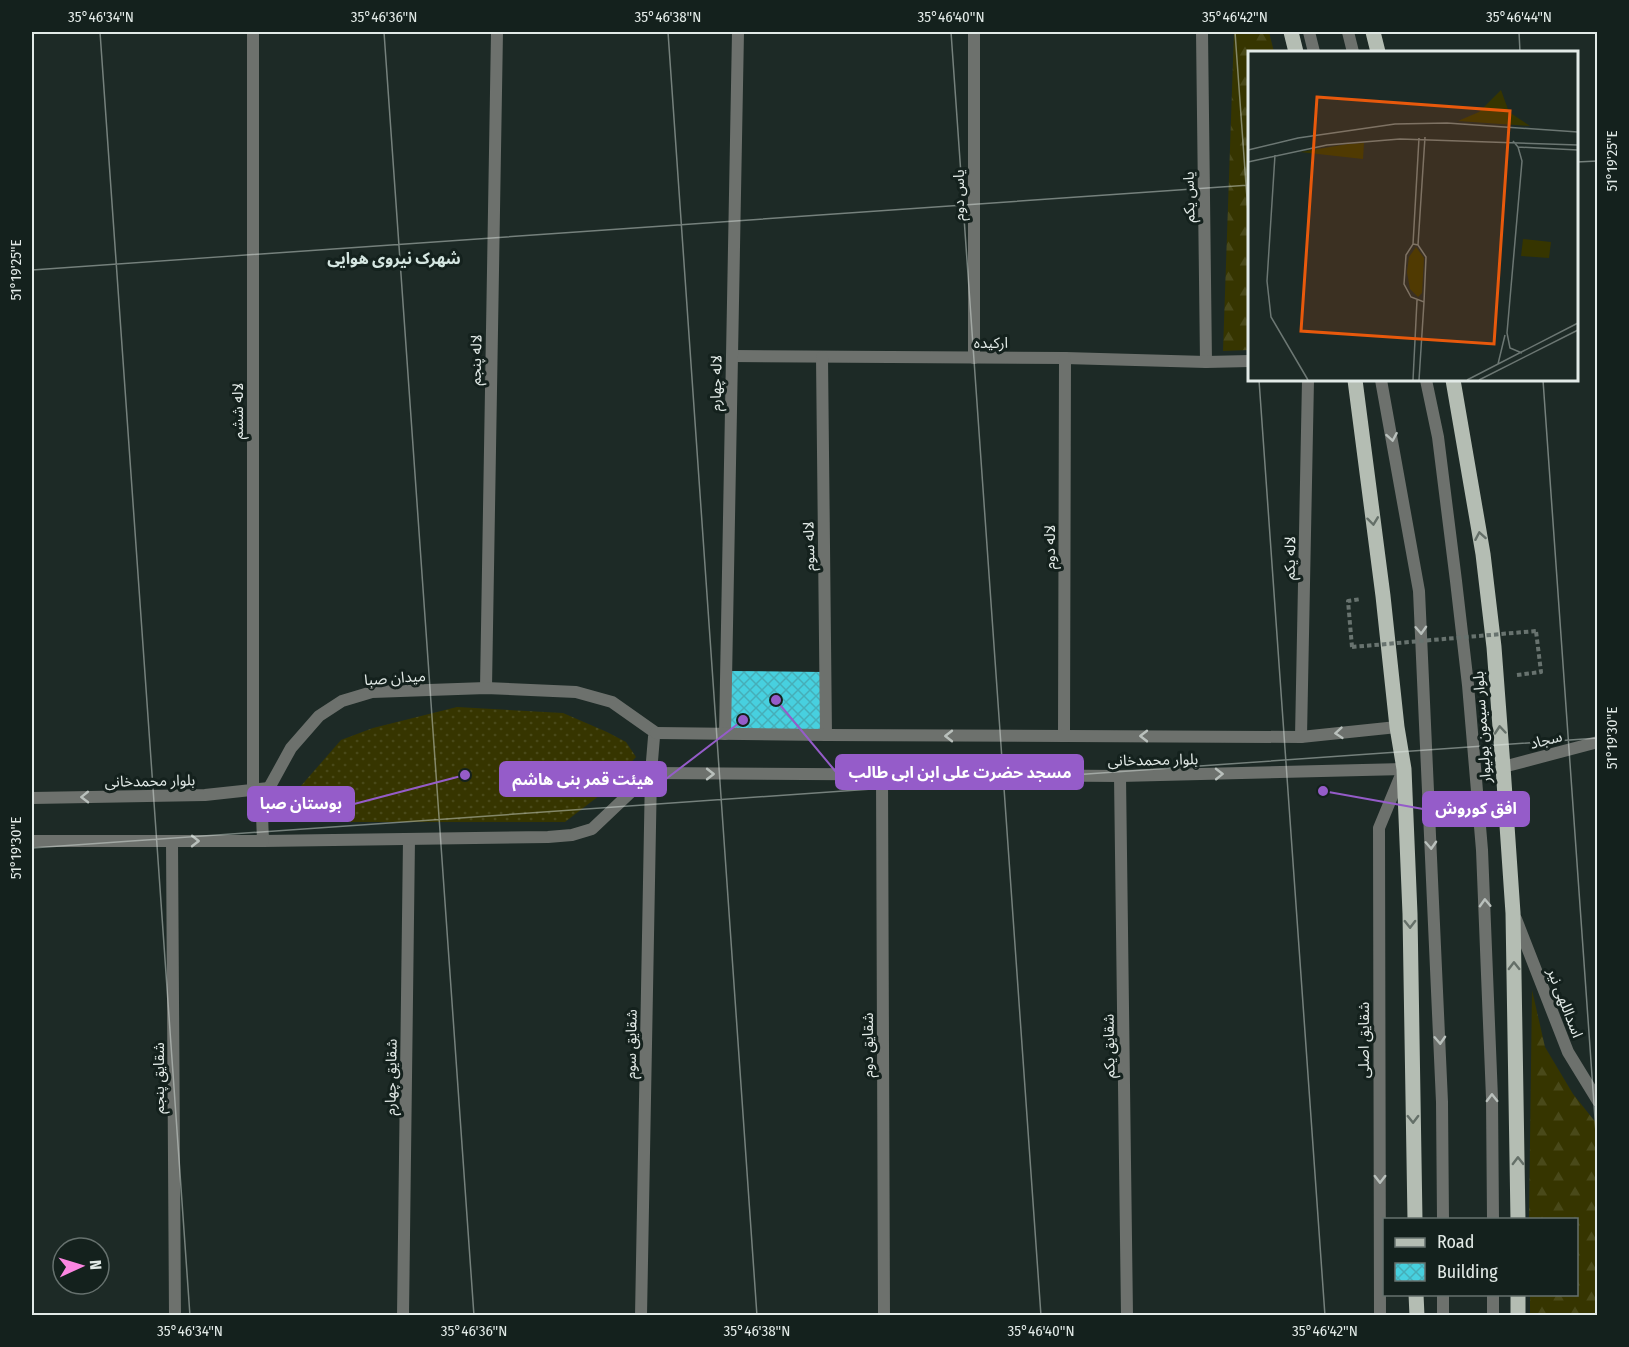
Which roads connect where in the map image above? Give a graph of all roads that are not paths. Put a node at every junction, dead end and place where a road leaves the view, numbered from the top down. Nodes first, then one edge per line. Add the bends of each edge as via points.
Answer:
1 (253, 32) edge
2 (496, 32) edge
3 (738, 32) edge
4 (974, 32) edge
5 (1202, 32) edge
6 (1291, 32) edge
7 (1309, 32) edge
8 (1348, 32) edge
9 (1373, 32) edge
10 (1296, 51) edge
11 (1314, 51) edge
12 (1353, 51) edge
13 (1378, 51) edge
14 (732, 356) junction
15 (822, 357) junction
16 (974, 358) junction
17 (1065, 358) junction
18 (1248, 361) edge
19 (1206, 362) junction
20 (1308, 381) edge
21 (1355, 381) edge
22 (1381, 381) edge
23 (1426, 381) edge
24 (1453, 381) edge
25 (486, 688) junction
26 (1397, 728) junction
27 (656, 733) junction
28 (725, 734) junction
29 (826, 735) junction
30 (1064, 736) junction
31 (1301, 737) junction
32 (1598, 741) edge
33 (1503, 767) junction
34 (1404, 769) junction
35 (651, 773) junction
36 (882, 775) junction
37 (1120, 776) junction
38 (269, 788) junction
39 (253, 790) junction
40 (32, 798) edge
41 (409, 839) junction
42 (32, 841) edge
43 (172, 841) junction
44 (263, 841) junction
45 (1513, 913) junction
46 (1598, 1101) edge
47 (1415, 1218) edge
48 (1443, 1218) edge
49 (1493, 1218) edge
50 (1518, 1218) edge
51 (1416, 1296) edge
52 (1443, 1296) edge
53 (1493, 1296) edge
54 (1518, 1296) edge
55 (175, 1316) edge
56 (403, 1316) edge
57 (641, 1316) edge
58 (884, 1316) edge
59 (1127, 1316) edge
60 (1380, 1316) edge
61 (1416, 1316) edge
62 (1443, 1316) edge
63 (1493, 1316) edge
64 (1518, 1316) edge

1 - 39 street, لاله ششم
2 - 25 street, لاله پنجم
3 - 14 street, لاله چهارم
4 - 16 street, یاس دوم
5 - 19 street, یاس یکم
6 - 10 main road
7 - 11 street
8 - 12 street
9 - 13 main road
14 - 15 street, ارکیده
14 - 28 street, لاله چهارم
15 - 16 street, ارکیده
15 - 29 street, لاله سوم
16 - 17 street, ارکیده
17 - 19 street, ارکیده
17 - 30 street, لاله دوم
18 - 19 street, ارکیده
20 - 31 street, لاله یکم
21 -> 26 main road
22 -> 48 street via 1419,591 1442,1102
49 -> 23 street via 1492,1087 1481,838 1456,581 1438,437
33 -> 24 main road, بلوار سیمون بولیوار via 1483,554
25 - 27 street, میدان صبا via 576,693 612,702
25 - 38 street, میدان صبا via 372,692 342,700 319,716 291,748
26 -> 31 street, بلوار محمدخانی
26 - 34 main road
27 - 28 street, بلوار محمدخانی
27 - 35 street
28 - 29 street, بلوار محمدخانی
30 -> 29 street, بلوار محمدخانی
31 -> 30 street, بلوار محمدخانی
32 - 33 street, سجاد
33 - 45 main road, بلوار سیمون بولیوار
37 -> 34 street, بلوار محمدخانی
34 -> 47 main road
34 -> 60 street, شقایق اصلی via 1379,828
35 -> 36 street, بلوار محمدخانی
35 - 41 street via 592,829 572,835
35 - 57 street, شقایق سوم
36 - 37 street, بلوار محمدخانی
36 - 58 street, شقایق دوم
37 - 59 street, شقایق یکم
38 - 39 street, بلوار محمدخانی
38 - 44 street, میدان صبا via 262,815
39 -> 40 street, بلوار محمدخانی via 205,795
41 - 44 street
41 - 56 street, شقایق چهارم
42 - 43 street
43 -> 44 street
43 - 55 street, شقایق پنجم
45 - 46 street, اسداللهی نیر via 1568,1052
50 -> 45 main road, بلوار سیمون بولیوار
51 - 61 main road
52 - 62 street
53 - 63 street
54 - 64 main road

